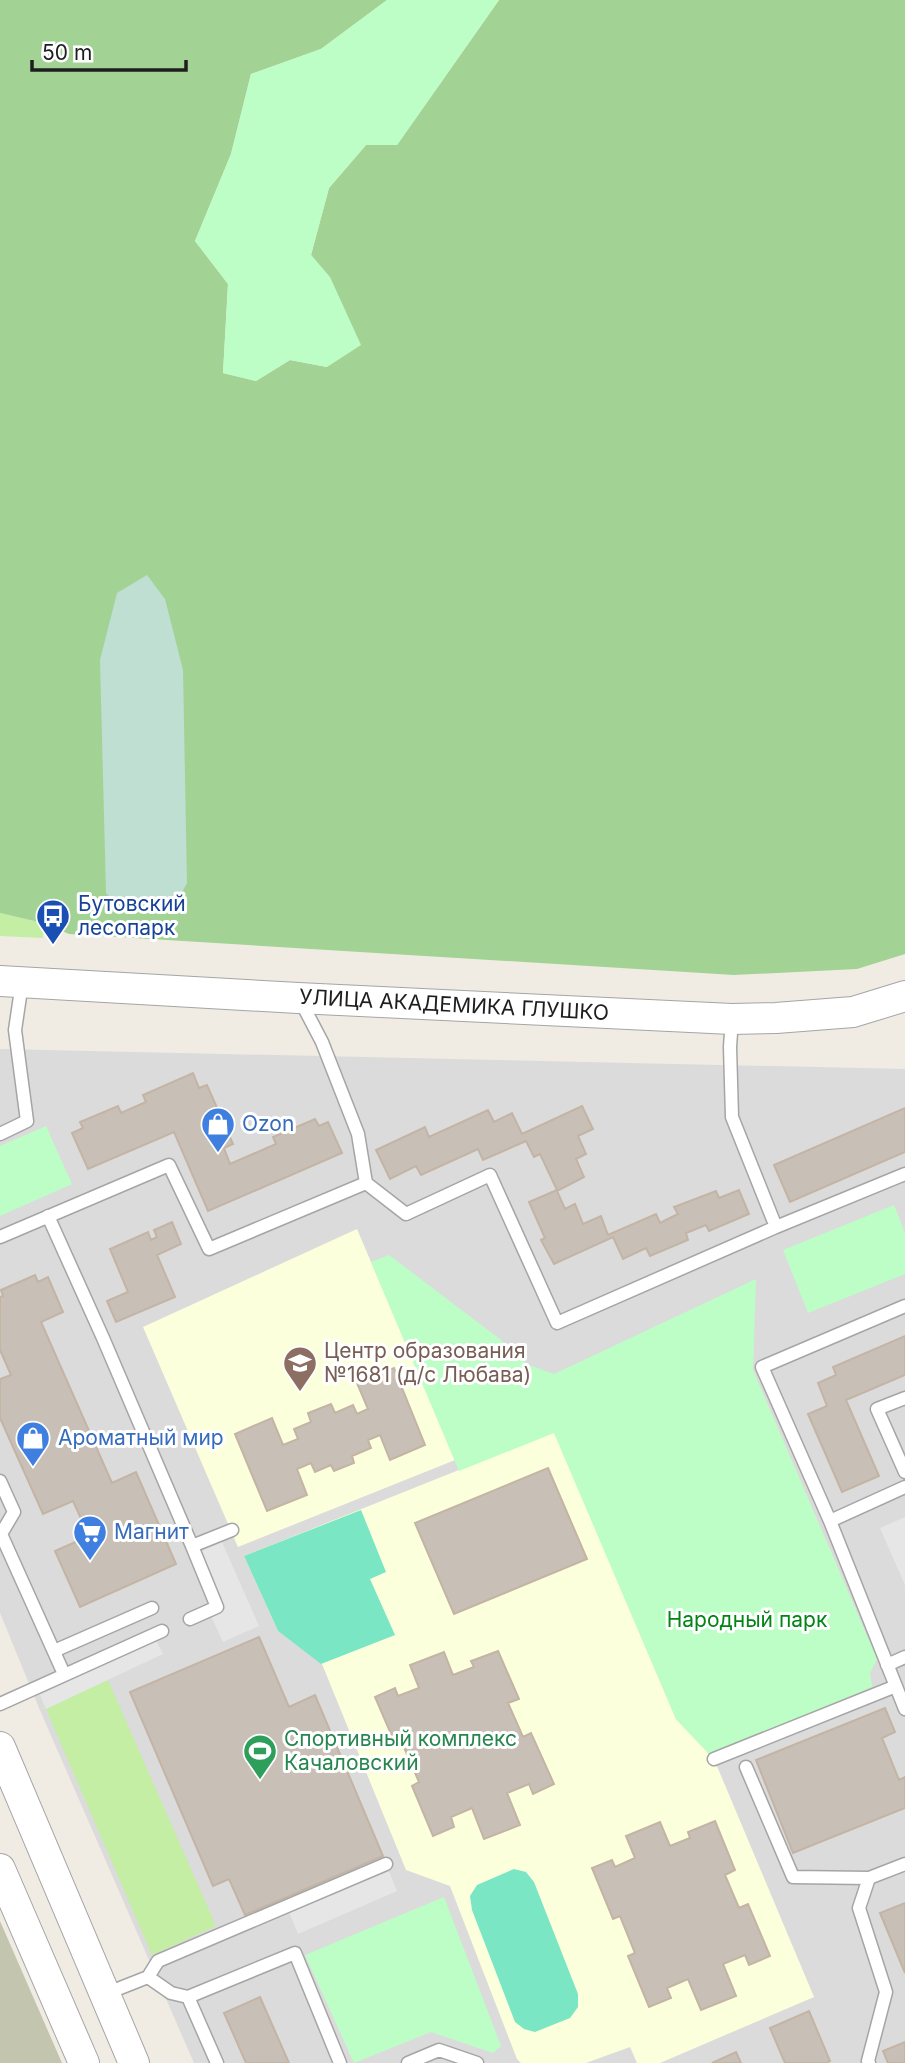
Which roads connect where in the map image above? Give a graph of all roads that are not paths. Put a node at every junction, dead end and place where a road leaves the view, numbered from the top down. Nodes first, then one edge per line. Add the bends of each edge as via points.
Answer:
1 (11, 982) edge
2 (905, 996) edge
3 (299, 998) junction
4 (732, 1019) junction
5 (0, 1134) edge
6 (905, 1174) edge
7 (366, 1183) junction
8 (48, 1216) junction
9 (776, 1227) junction
10 (0, 1237) edge
11 (905, 1306) edge
12 (905, 1398) edge
13 (905, 1472) edge
14 (0, 1481) edge
15 (905, 1487) edge
16 (830, 1521) junction
17 (232, 1530) dead end
18 (192, 1546) junction
19 (152, 1608) dead end
20 (190, 1619) dead end
21 (162, 1631) dead end
22 (54, 1651) junction
23 (905, 1657) edge
24 (887, 1665) junction
25 (64, 1674) junction
26 (896, 1686) junction
27 (0, 1704) edge
28 (905, 1709) edge
29 (0, 1747) edge
30 (714, 1759) dead end
31 (746, 1768) dead end
32 (386, 1864) dead end
33 (905, 1864) edge
34 (0, 1868) edge
35 (869, 1878) junction
36 (148, 1977) junction
37 (105, 1994) junction
38 (188, 1997) junction
39 (867, 2062) edge
40 (84, 2063) edge
41 (134, 2063) edge
42 (217, 2063) edge
43 (340, 2063) edge
44 (408, 2063) edge
45 (477, 2063) edge

1 - 3 street, УЛИЦА АКАДЕМИКА ГЛУШКО
1 - 5 lane via 27,1121
2 - 4 street, УЛИЦА АКАДЕМИКА ГЛУШКО via 853,1013
3 - 4 street, УЛИЦА АКАДЕМИКА ГЛУШКО
3 - 7 lane via 322,1042 358,1134
4 - 9 lane via 732,1117
6 - 9 lane
7 - 8 lane via 209,1249 169,1165
7 - 9 lane via 406,1214 490,1175 558,1323
8 - 10 lane
8 - 18 lane
11 - 16 lane via 762,1367
12 - 13 lane via 877,1409
14 - 22 lane via 14,1512 1,1534
15 - 16 lane
16 - 24 lane
17 - 18 lane
18 - 20 lane via 217,1607
19 - 22 lane
21 - 25 lane
22 - 25 lane
23 - 24 lane
24 - 26 lane
25 - 27 lane
26 - 28 lane
26 - 30 lane
29 - 37 street
31 - 35 lane via 793,1877
32 - 36 lane via 158,1961
33 - 35 lane
34 - 40 street
35 - 39 lane via 859,1908 886,1992
36 - 37 lane
36 - 38 lane via 171,1993
37 - 41 street
38 - 42 lane
38 - 43 lane via 295,1953
44 - 45 lane via 439,2050

